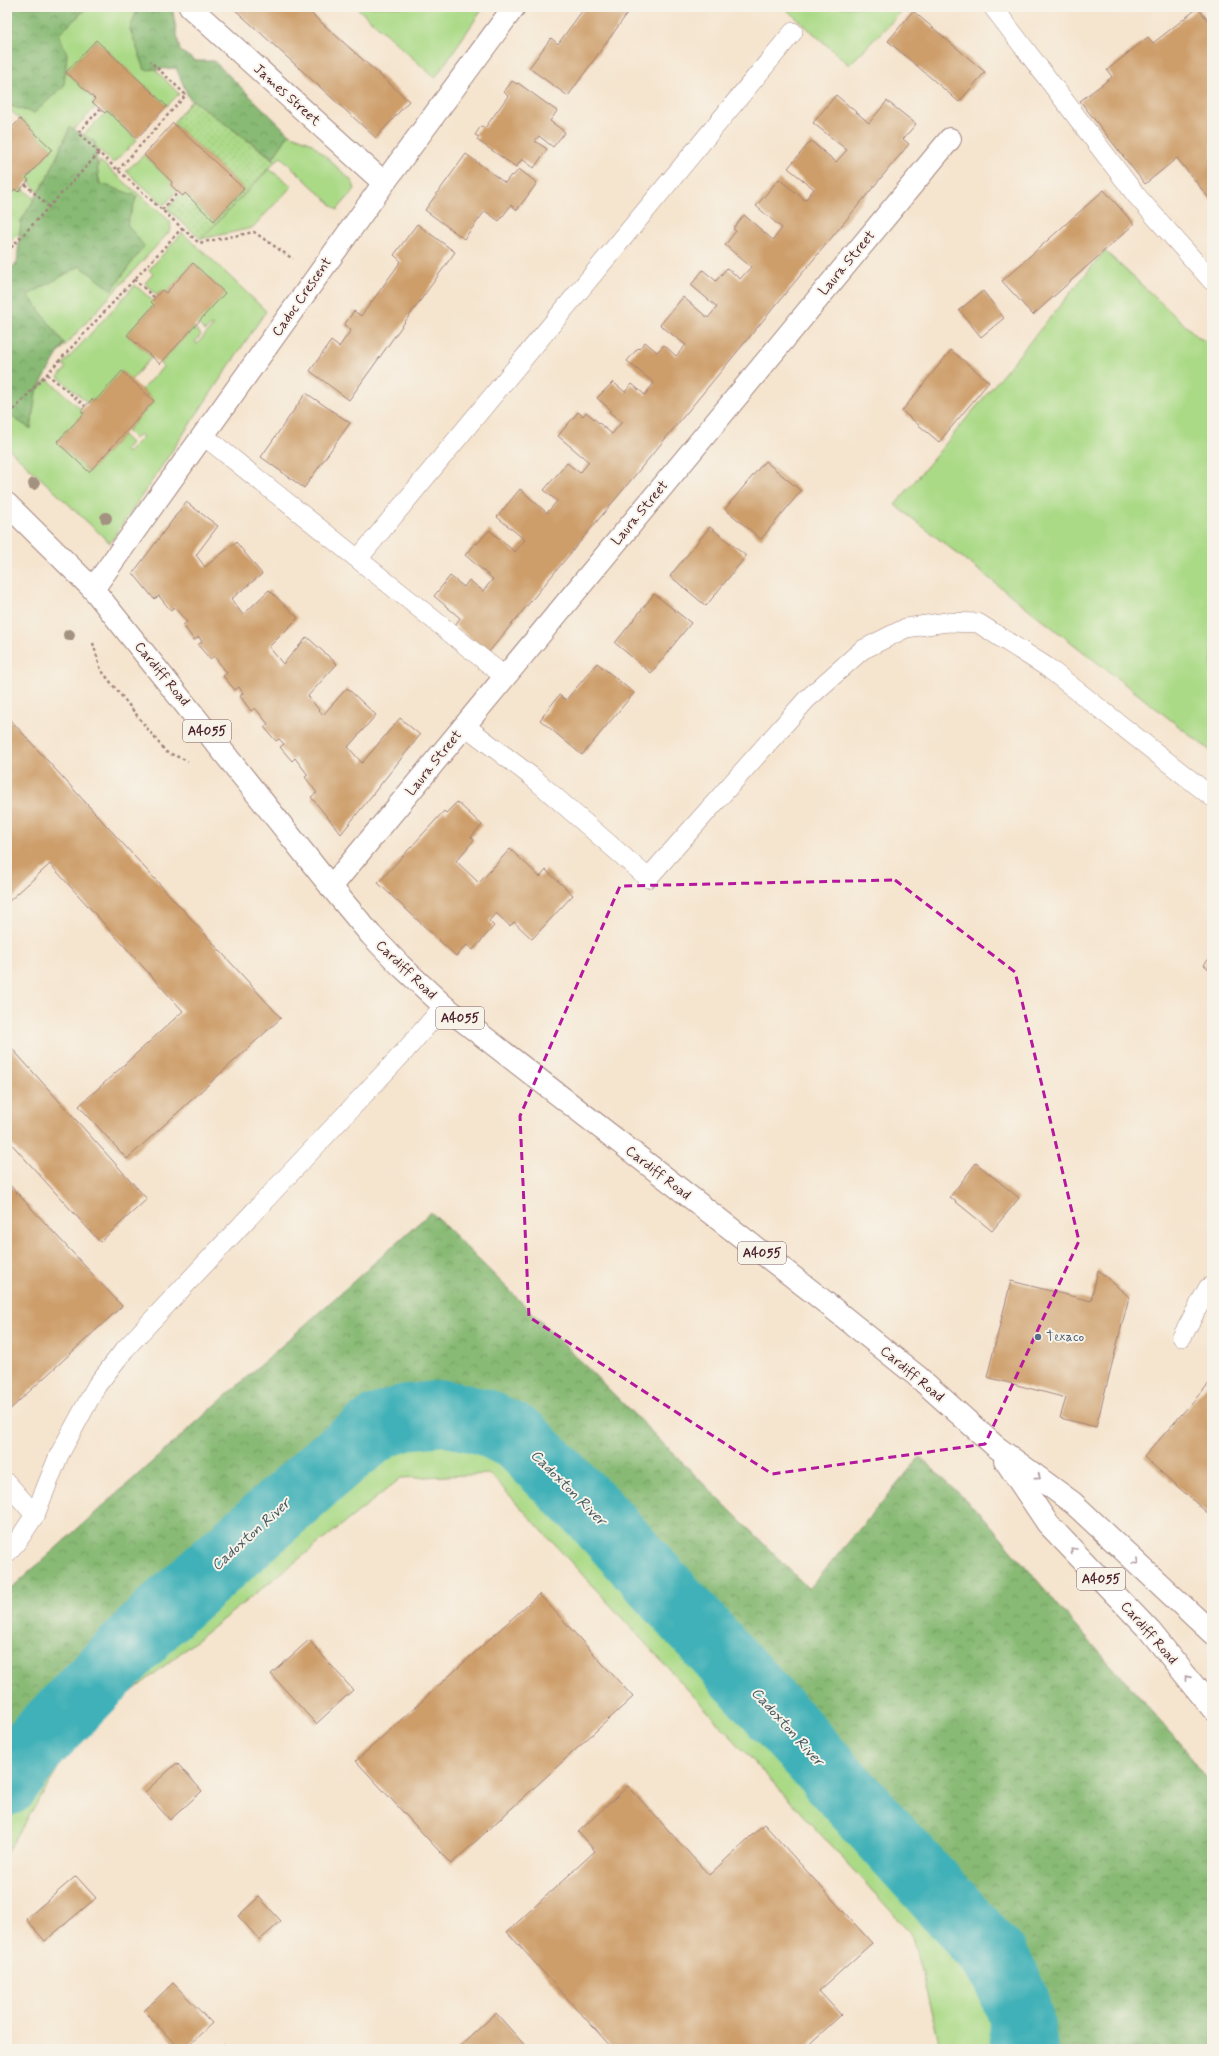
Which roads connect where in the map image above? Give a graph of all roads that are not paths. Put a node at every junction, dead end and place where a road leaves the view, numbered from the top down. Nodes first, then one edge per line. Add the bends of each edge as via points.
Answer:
1 (190, 7) edge
2 (514, 7) edge
3 (993, 7) edge
4 (793, 32) dead end
5 (950, 139) dead end
6 (384, 183) junction
7 (1212, 281) edge
8 (204, 436) junction
9 (7, 504) edge
10 (358, 559) junction
11 (93, 589) junction
12 (504, 676) junction
13 (464, 725) junction
14 (1212, 797) edge
15 (331, 888) junction
16 (444, 1006) junction
17 (1212, 1286) edge
18 (1182, 1336) dead end
19 (995, 1446) junction
20 (7, 1483) edge
21 (35, 1515) junction
22 (7, 1552) edge
23 (1212, 1633) edge
24 (1212, 1708) edge

1 - 6 main road, James Street
2 - 6 main road, Cadoc Crescent
3 - 7 lane via 1136,194
4 - 10 lane
5 - 12 main road, Laura Street
6 - 8 main road, Cadoc Crescent
8 - 10 lane
8 - 11 main road, Cadoc Crescent
9 - 11 main road, Cardiff Road / A4055
10 - 12 lane
11 - 15 main road, Cardiff Road / A4055
12 - 13 main road, Laura Street
13 - 14 lane via 531,776 648,878 806,700 862,650 906,628 947,622 978,623 1047,667
13 - 15 main road, Laura Street
15 - 16 main road, Cardiff Road / A4055 via 400,966
16 - 19 main road, Cardiff Road / A4055 via 815,1294 916,1376
16 - 21 lane via 404,1052 125,1349 97,1385 75,1423
17 - 18 lane via 1208,1288
19 -> 23 main road, Cardiff Road / A4055 via 1073,1503
24 -> 19 main road, Cardiff Road / A4055 via 1150,1631 1048,1524
20 - 21 lane
21 - 22 lane via 19,1540

